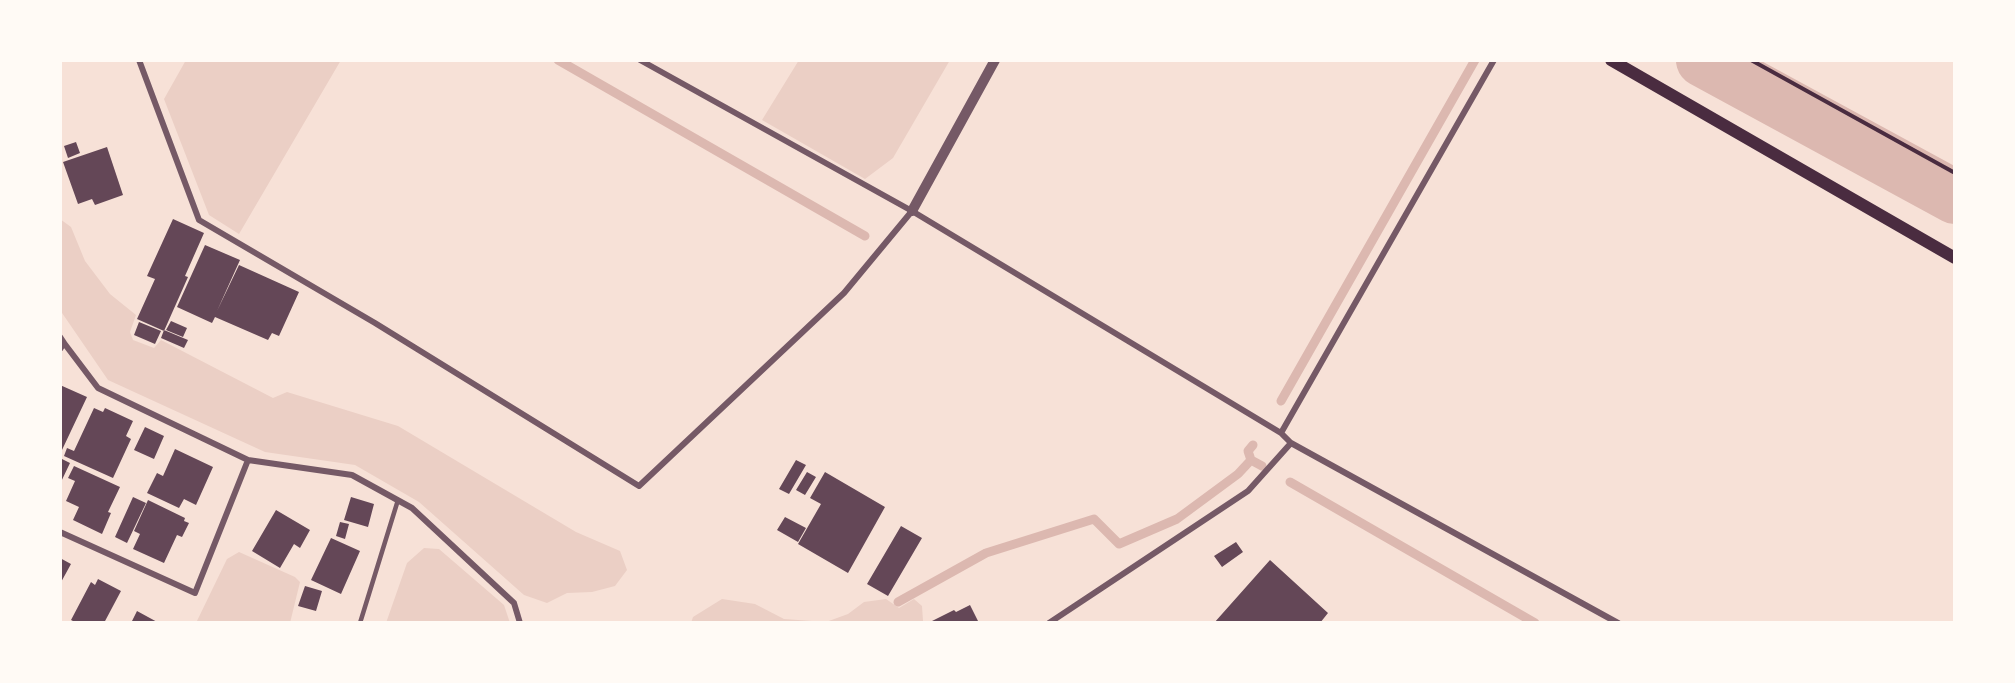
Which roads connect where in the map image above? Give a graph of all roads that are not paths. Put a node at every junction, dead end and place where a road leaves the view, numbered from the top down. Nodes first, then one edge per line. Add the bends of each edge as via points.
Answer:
1 (139, 60) edge
2 (640, 60) edge
3 (995, 60) edge
4 (1494, 60) edge
5 (1611, 60) edge
6 (912, 211) junction
7 (1955, 258) edge
8 (61, 343) edge
9 (1281, 433) junction
10 (1291, 443) junction
11 (248, 460) junction
12 (398, 500) junction
13 (60, 532) edge
14 (360, 623) edge
15 (520, 623) edge
16 (1049, 623) edge
17 (1618, 623) edge

1 - 6 street via 199,220 639,486 844,293
2 - 6 street
3 - 6 street
4 - 9 street
5 - 7 main road
6 - 9 street
8 - 11 street via 98,388
9 - 10 street
10 - 16 street via 1248,491
10 - 17 street
11 - 12 street via 352,475
11 - 13 street via 195,593
12 - 14 lane
12 - 15 street via 412,508 514,603

